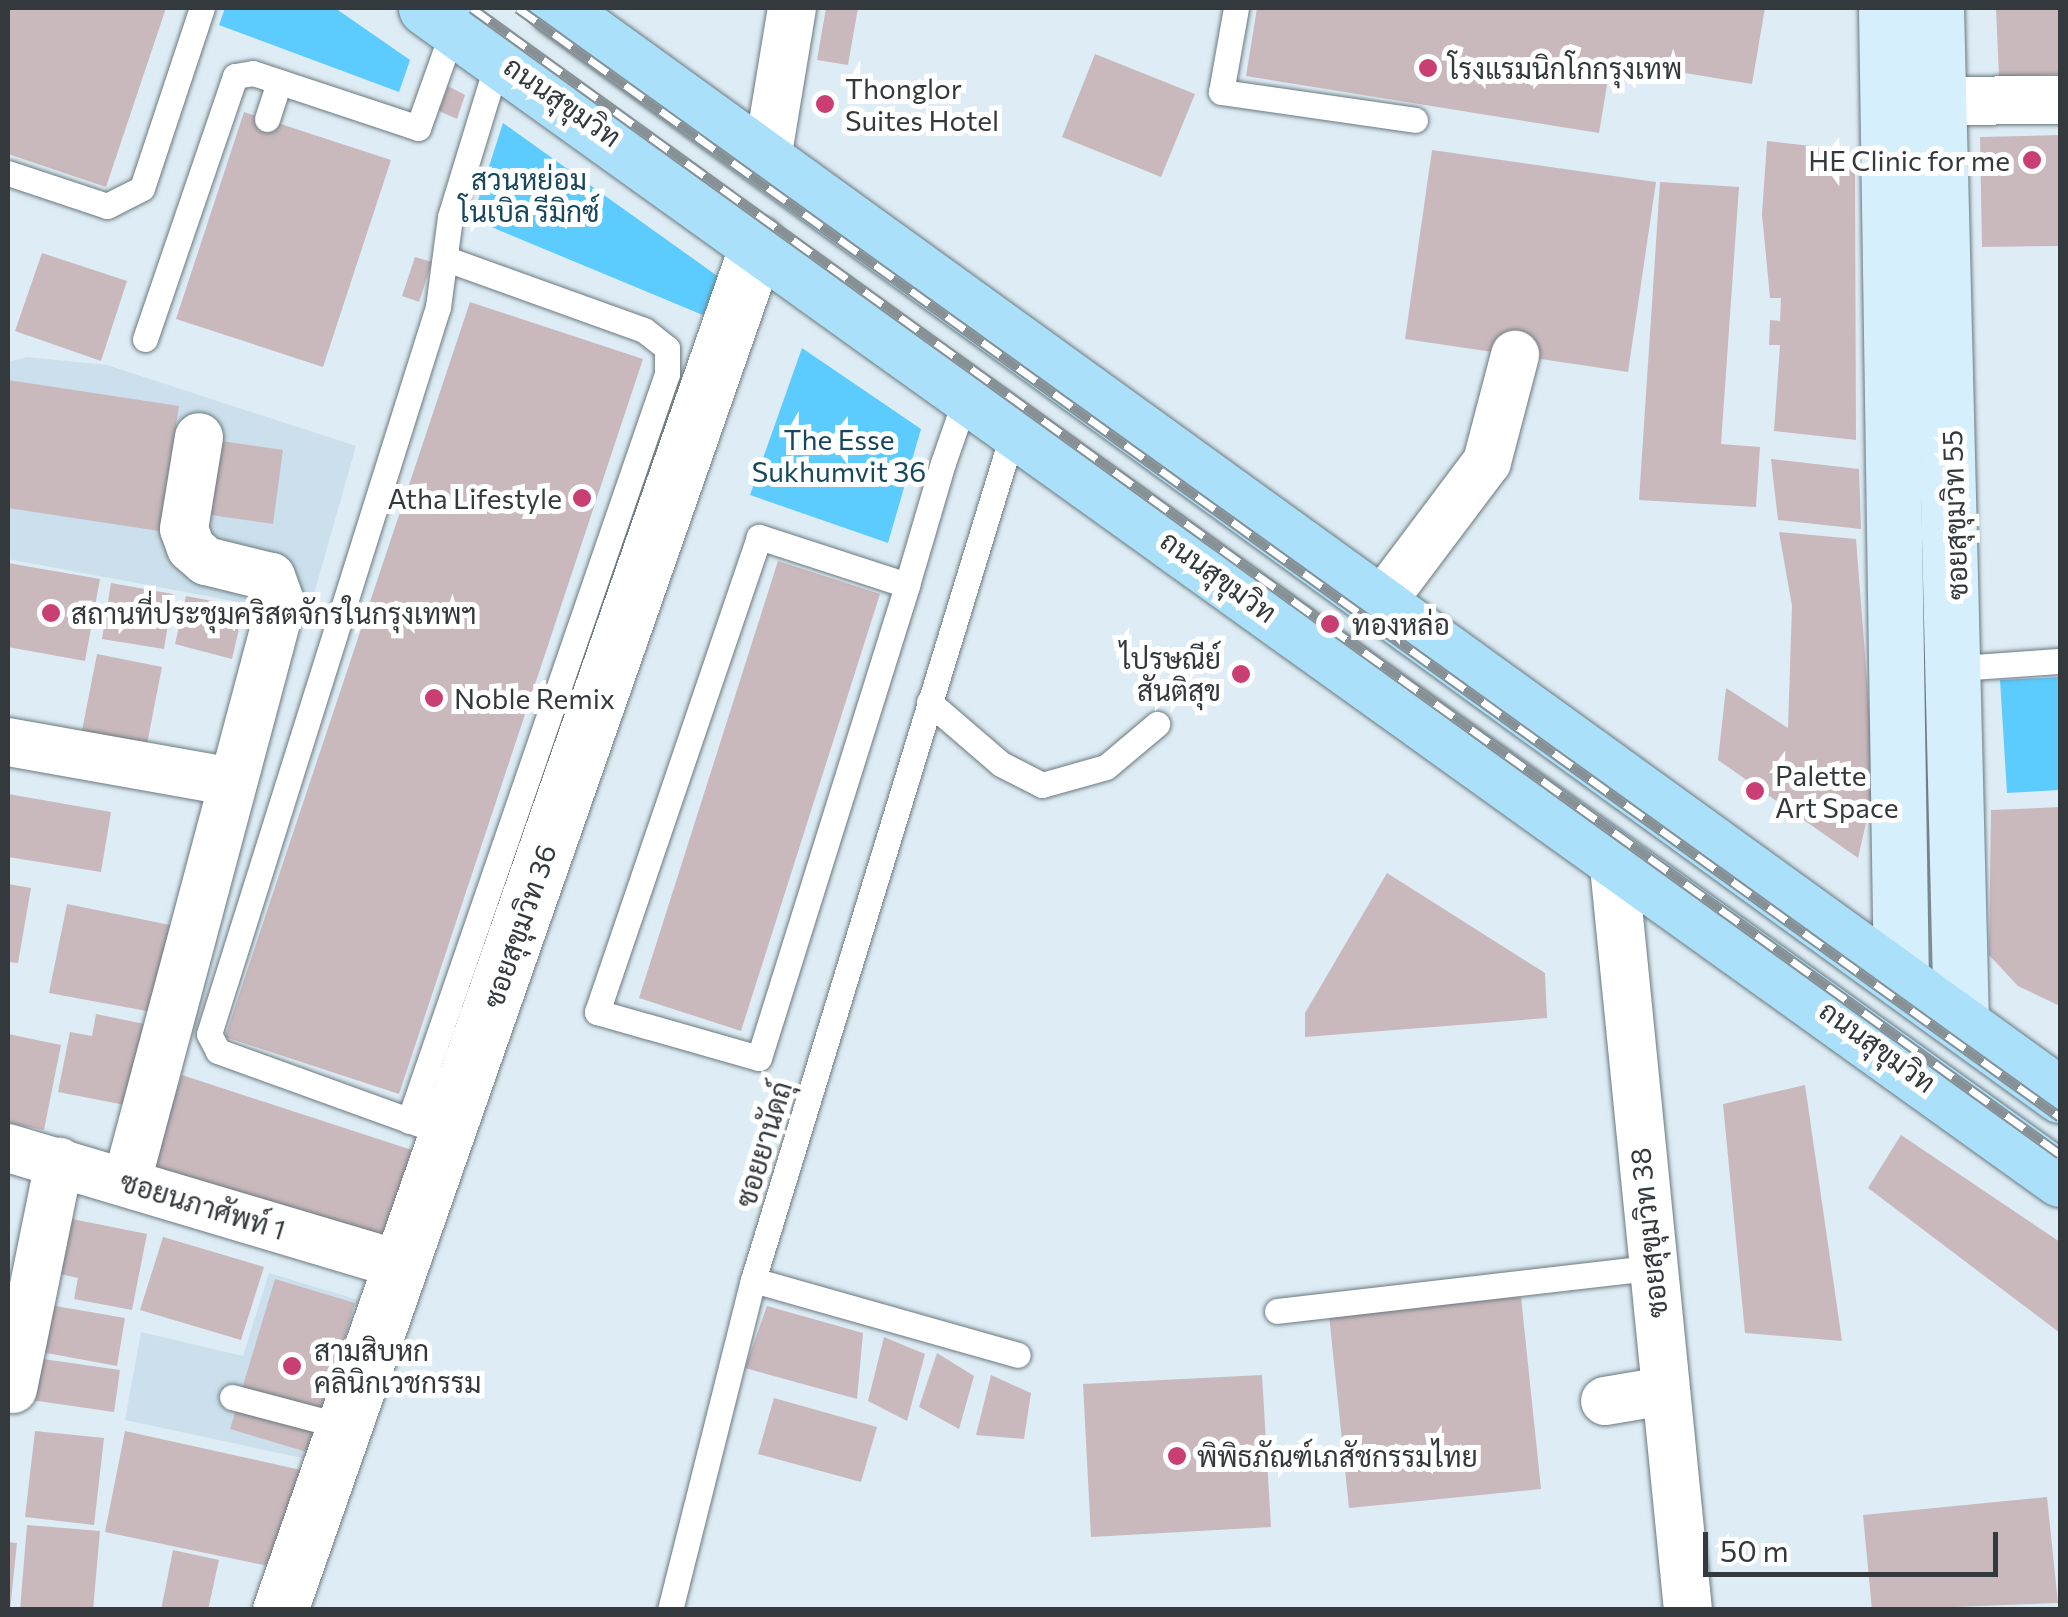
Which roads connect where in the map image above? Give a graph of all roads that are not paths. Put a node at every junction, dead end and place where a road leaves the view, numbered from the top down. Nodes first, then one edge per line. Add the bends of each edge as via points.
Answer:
1 (202, 8) edge
2 (556, 8) edge
3 (792, 8) edge
4 (1236, 8) edge
5 (1886, 8) edge
6 (1936, 8) edge
7 (440, 17) edge
8 (499, 57) junction
9 (279, 82) junction
10 (2060, 100) edge
11 (1940, 101) junction
12 (267, 119) dead end
13 (1415, 120) dead end
14 (766, 159) junction
15 (8, 173) edge
16 (758, 243) junction
17 (450, 260) junction
18 (144, 339) dead end
19 (1515, 355) dead end
20 (966, 396) junction
21 (1014, 428) junction
22 (199, 437) dead end
23 (907, 585) junction
24 (1381, 603) junction
25 (2060, 661) edge
26 (1959, 668) junction
27 (929, 702) junction
28 (1157, 724) dead end
29 (8, 742) edge
30 (232, 782) junction
31 (1613, 856) junction
32 (1901, 980) junction
33 (1960, 1022) junction
34 (1858, 1032) junction
35 (1927, 1082) junction
36 (2060, 1095) edge
37 (428, 1127) junction
38 (8, 1148) edge
39 (59, 1162) junction
40 (2060, 1179) edge
41 (127, 1181) junction
42 (397, 1264) junction
43 (1650, 1268) junction
44 (752, 1280) junction
45 (1277, 1311) dead end
46 (1018, 1356) dead end
47 (14, 1390) dead end
48 (1664, 1391) junction
49 (232, 1397) dead end
50 (1605, 1400) dead end
51 (342, 1426) junction
52 (280, 1610) edge
53 (670, 1610) edge
54 (1688, 1610) edge

1 - 15 lane via 142,188 107,206
2 - 14 main road
3 - 14 street
4 - 13 lane via 1221,92
5 - 32 main road
6 - 11 main road, ซอยสุขุมวิท 55
7 - 8 main road, ถนนสุขุมวิท
7 - 9 lane via 418,128
8 - 16 main road, ถนนสุขุมวิท
8 - 17 lane via 450,217
9 - 12 lane
9 - 18 lane via 235,76 223,92
10 - 11 street
11 - 26 main road, ซอยสุขุมวิท 55
14 - 24 main road
16 - 20 main road, ถนนสุขุมวิท
16 - 37 street, ซอยสุขุมวิท 36
17 - 37 lane via 644,330 667,348 667,374
17 - 37 lane via 208,1034 218,1051
19 - 24 street via 1487,462
20 - 21 main road, ถนนสุขุมวิท
20 - 23 lane
21 - 27 lane, ซอยยานัดถุ์
21 - 31 main road, ถนนสุขุมวิท
22 - 30 street via 184,529 191,548 282,588
23 - 23 lane via 759,1058 597,1012 759,537
24 - 32 main road
25 - 26 lane
26 - 33 main road, ซอยสุขุมวิท 55
27 - 28 lane via 1002,764 1042,785 1106,767
27 - 44 lane, ซอยยานัดถุ์
29 - 30 street
30 - 41 street
31 - 34 main road, ถนนสุขุมวิท
31 - 43 street, ซอยสุขุมวิท 38
32 - 33 main road
32 - 34 main road
33 - 35 main road
33 - 36 main road
34 - 35 main road, ถนนสุขุมวิท
35 - 40 main road, ถนนสุขุมวิท
37 - 42 street, ซอยสุขุมวิท 36
38 - 39 street, ซอยนภาศัพท์ 1
39 - 41 street, ซอยนภาศัพท์ 1
39 - 47 street
41 - 42 street, ซอยนภาศัพท์ 1
42 - 51 street, ซอยสุขุมวิท 36
43 - 45 lane
43 - 48 street, ซอยสุขุมวิท 38
44 - 46 lane
44 - 53 lane, ซอยยานัดถุ์
48 - 50 street
48 - 54 street, ซอยสุขุมวิท 38
49 - 51 lane
51 - 52 street, ซอยสุขุมวิท 36

